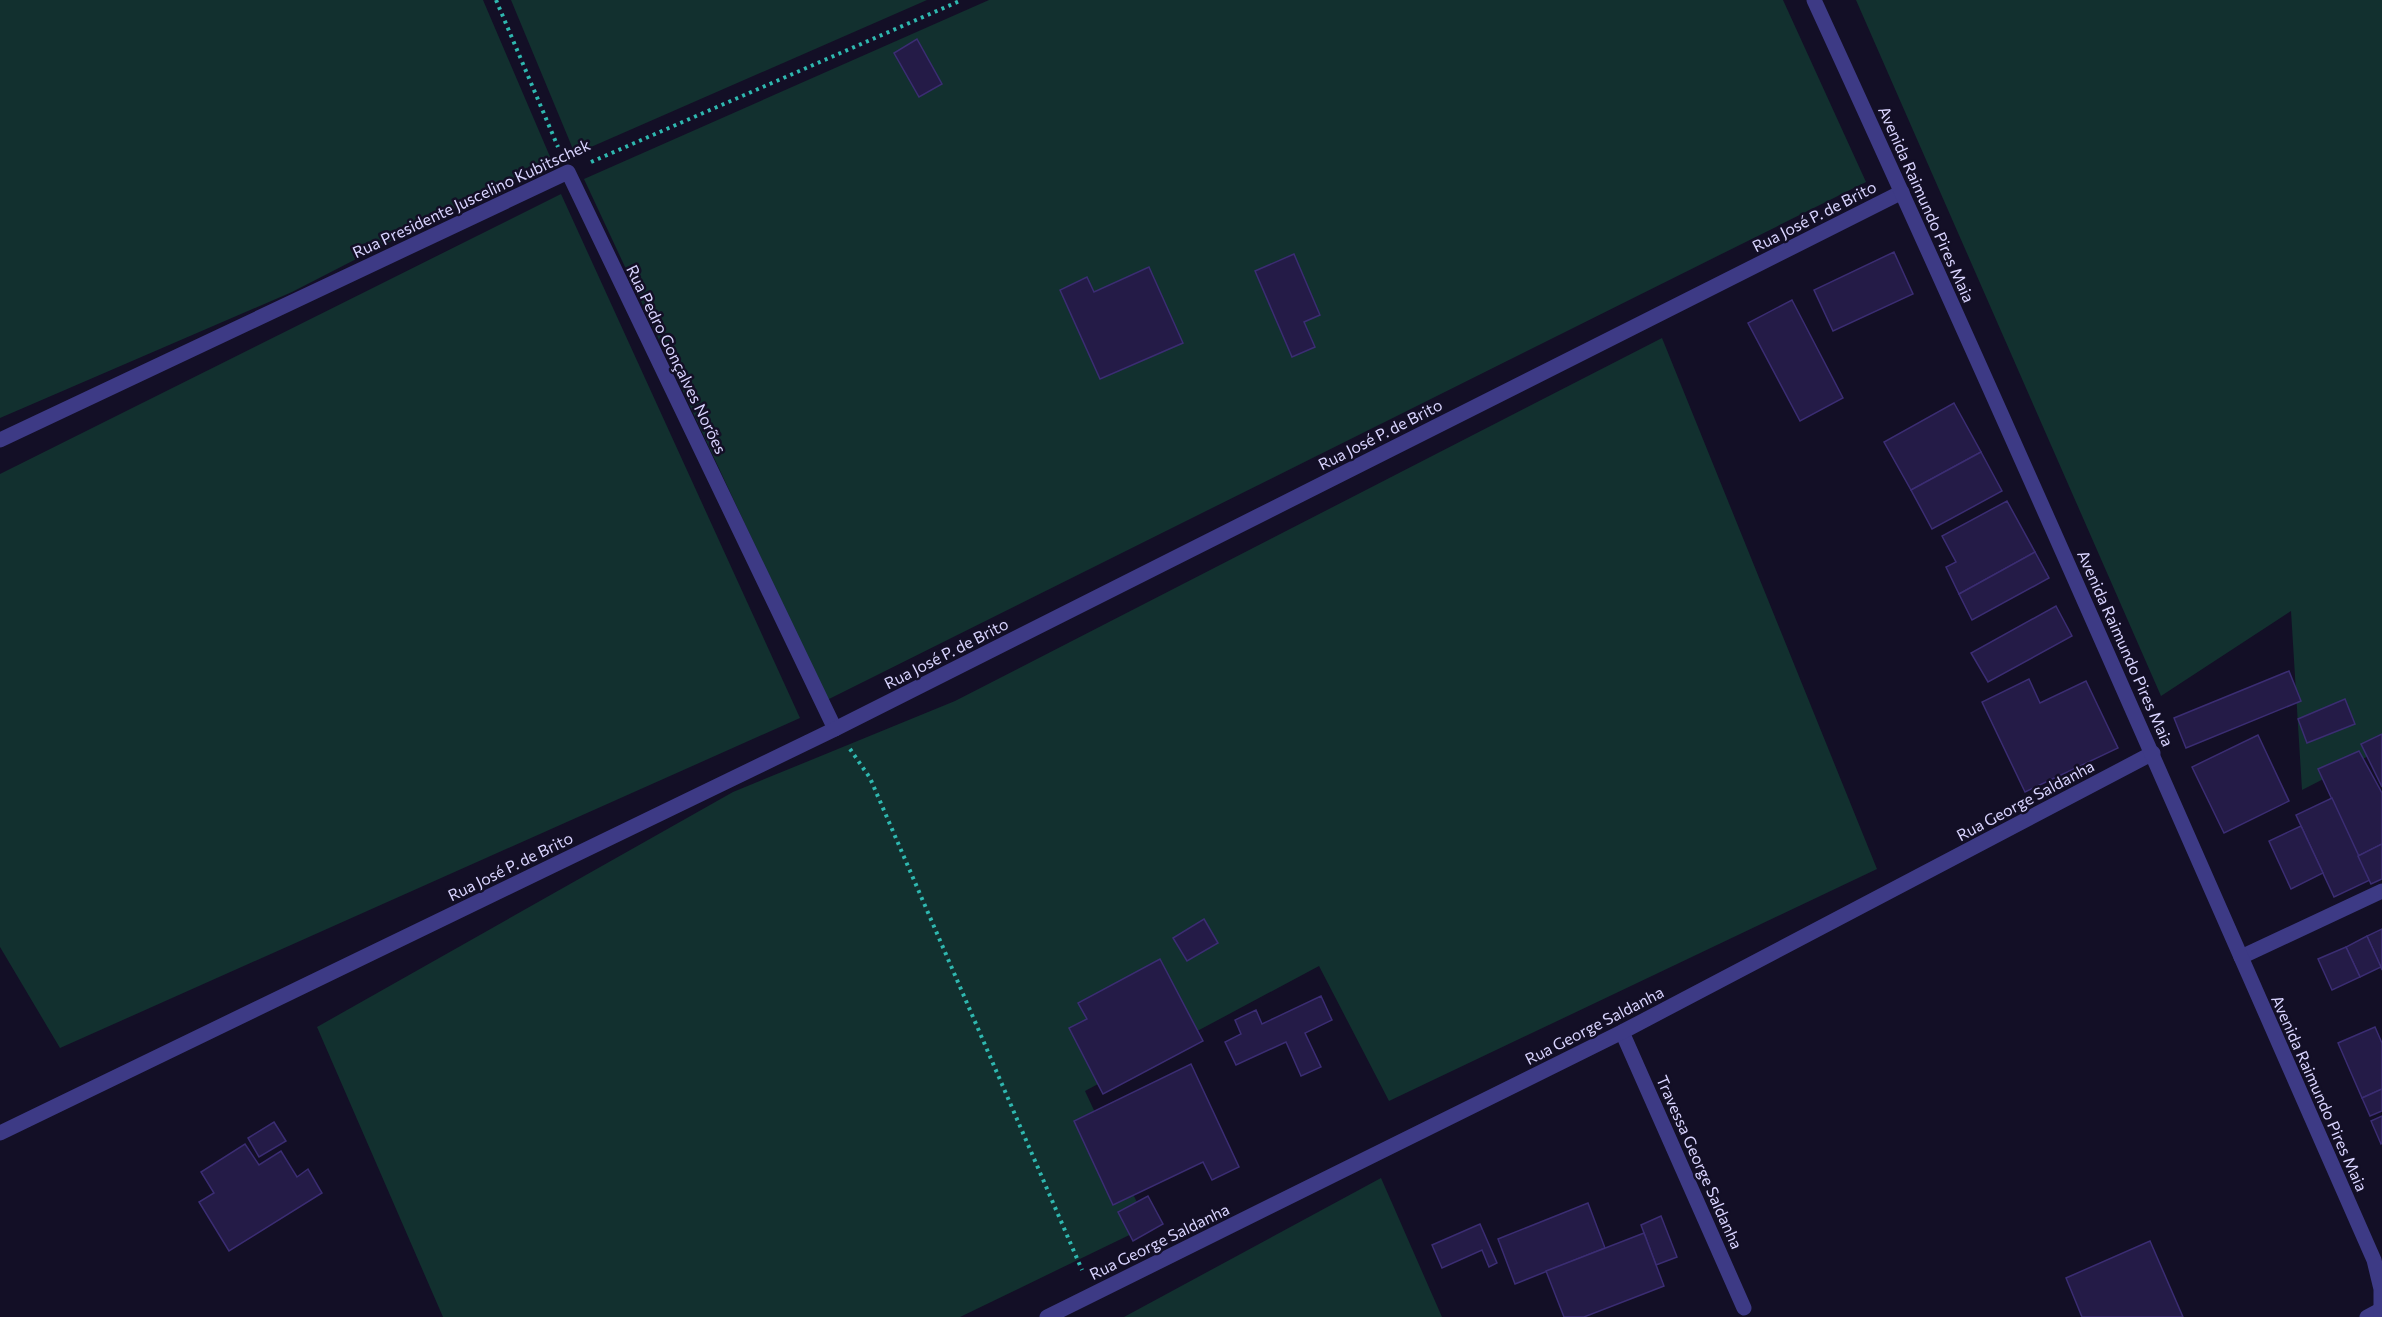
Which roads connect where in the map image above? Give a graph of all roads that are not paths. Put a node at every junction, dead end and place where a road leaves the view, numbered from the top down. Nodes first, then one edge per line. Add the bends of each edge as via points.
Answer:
1 (1814, 0) edge
2 (568, 172) joint
3 (1902, 192) junction
4 (0, 440) edge
5 (835, 729) junction
6 (2153, 753) junction
7 (2382, 891) edge
8 (2241, 957) junction
9 (1622, 1032) junction
10 (0, 1133) edge
11 (1744, 1308) dead end
12 (2381, 1312) edge
13 (1047, 1317) edge
14 (2367, 1317) edge

1 - 3 street, Avenida Raimundo Pires Maia
2 - 4 street, Rua Presidente Juscelino Kubitschek
2 - 5 street, Rua Pedro Gonçalves Norões
3 - 5 street, Rua José P. de Brito
3 - 6 street, Avenida Raimundo Pires Maia
5 - 10 street, Rua José P. de Brito
6 - 8 street, Avenida Raimundo Pires Maia
6 - 9 street, Rua George Saldanha
7 - 8 street
8 - 12 street, Avenida Raimundo Pires Maia via 2374,1260 2381,1289
9 - 11 street, Travessa George Saldanha
9 - 13 street, Rua George Saldanha
12 - 14 street

